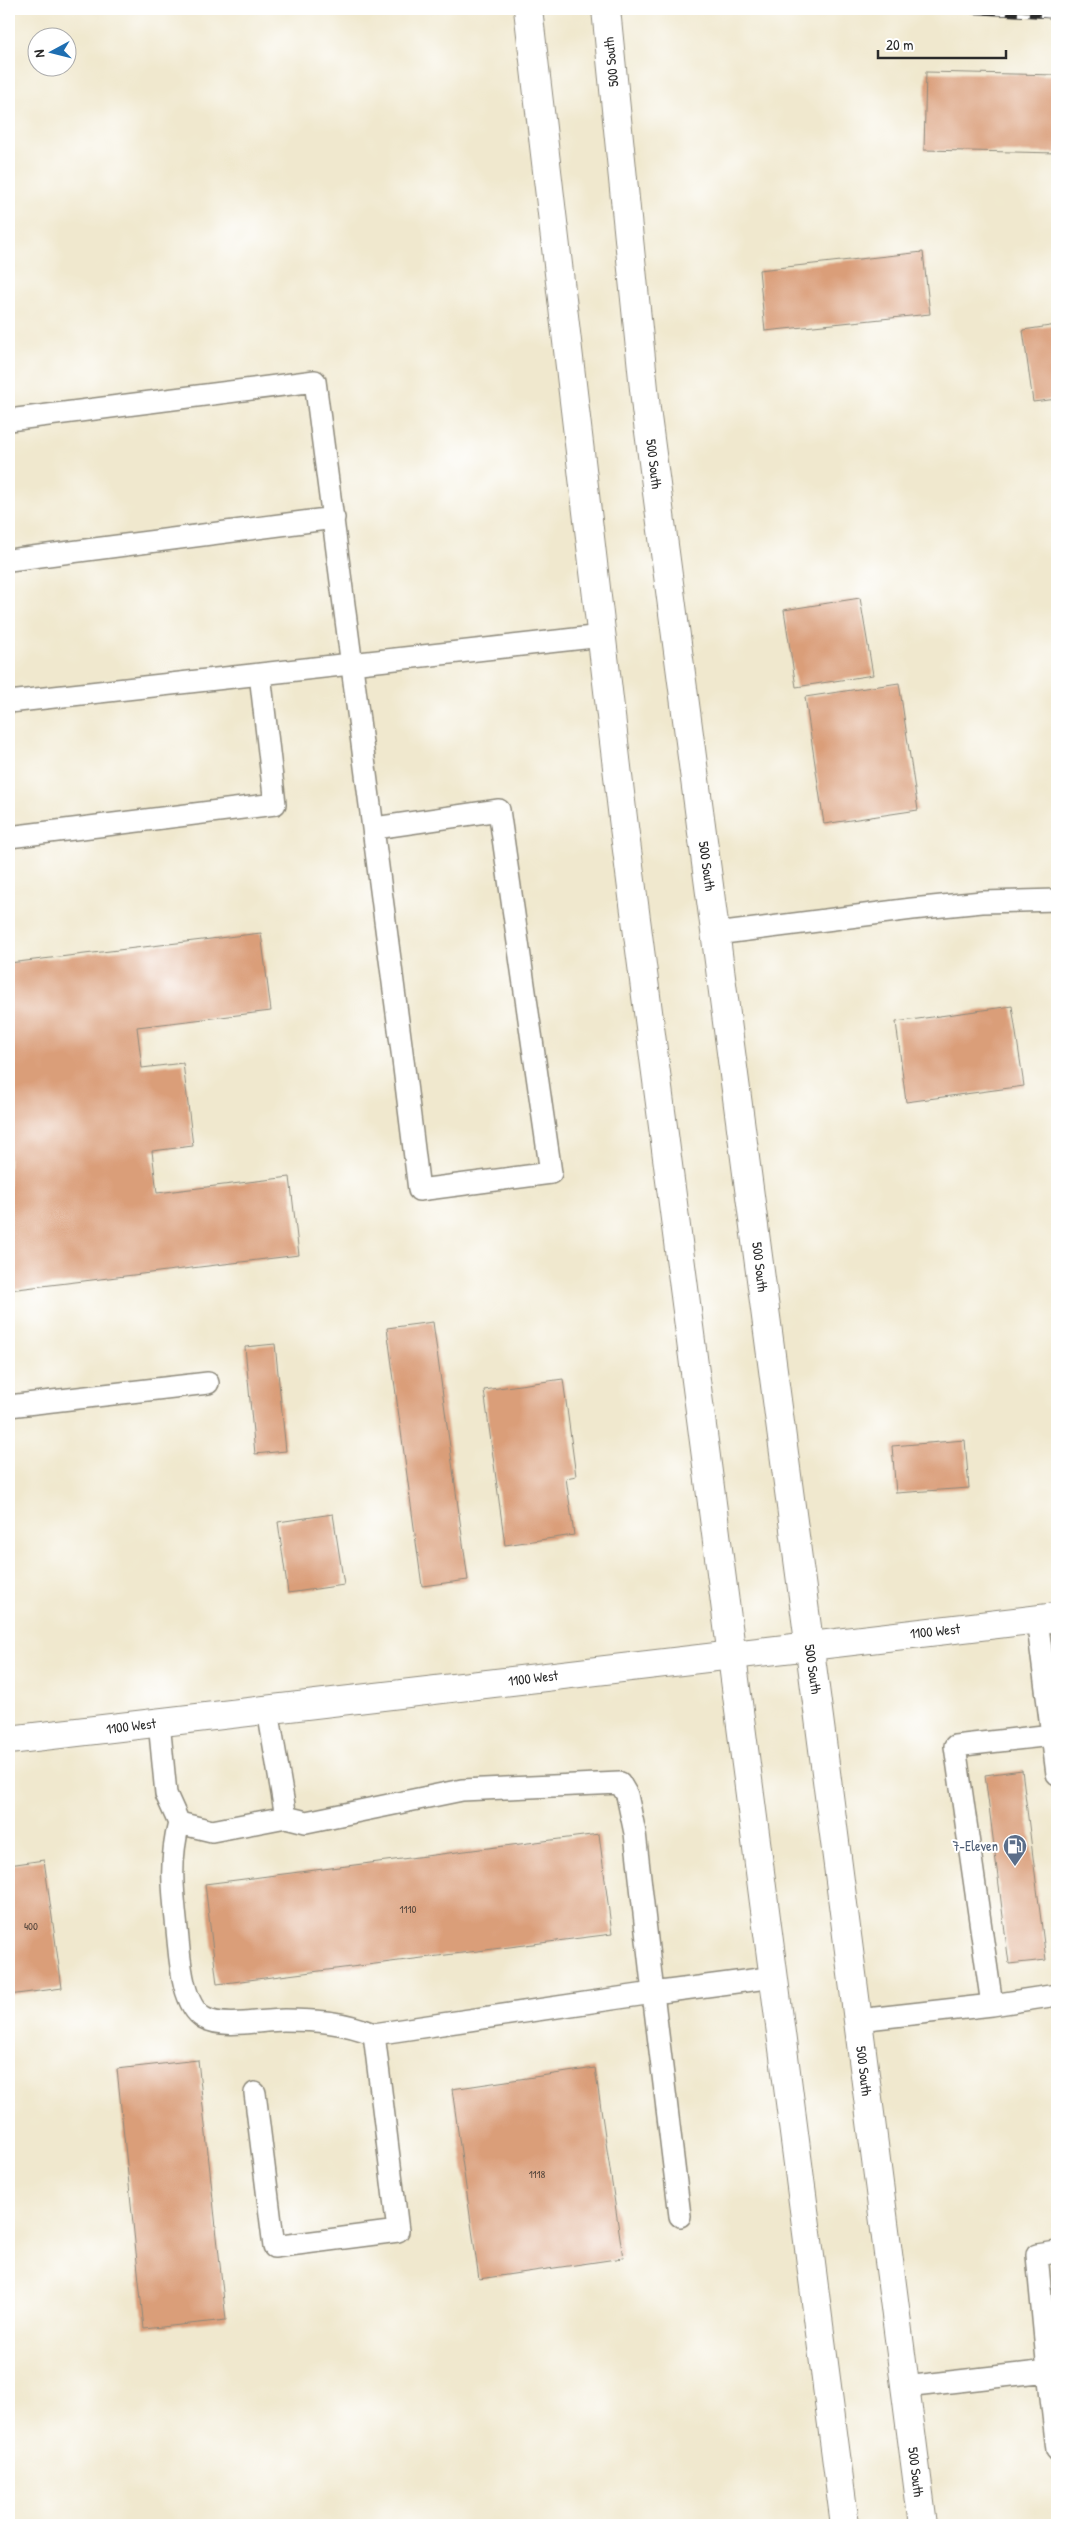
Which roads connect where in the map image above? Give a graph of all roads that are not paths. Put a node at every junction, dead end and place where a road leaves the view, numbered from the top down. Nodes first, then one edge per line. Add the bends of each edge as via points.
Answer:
1 (528, 9) edge
2 (606, 9) edge
3 (9, 420) edge
4 (334, 518) junction
5 (9, 560) edge
6 (602, 636) junction
7 (354, 664) junction
8 (260, 674) junction
9 (9, 702) edge
10 (375, 828) junction
11 (9, 837) edge
12 (1057, 900) edge
13 (716, 934) junction
14 (208, 1383) dead end
15 (9, 1406) edge
16 (1047, 1618) edge
17 (810, 1645) junction
18 (732, 1654) junction
19 (268, 1710) junction
20 (159, 1722) junction
21 (1055, 1734) edge
22 (9, 1740) edge
23 (1057, 1774) edge
24 (286, 1817) junction
25 (179, 1823) junction
26 (775, 1977) junction
27 (653, 1993) junction
28 (1057, 1995) edge
29 (992, 2005) junction
30 (858, 2020) junction
31 (374, 2034) junction
32 (255, 2093) dead end
33 (680, 2216) dead end
34 (1057, 2252) edge
35 (1048, 2372) junction
36 (905, 2387) junction
37 (1057, 2450) edge
38 (845, 2525) edge
39 (923, 2525) edge

1 - 6 main road
2 - 13 main road, 500 South via 646,409
3 - 4 lane via 315,381
4 - 5 lane
4 - 7 lane
6 - 7 lane
6 - 18 main road
7 - 8 lane
7 - 10 lane
8 - 9 lane
8 - 11 lane via 275,804
10 - 10 lane via 499,810 551,1173 419,1190
12 - 13 lane via 982,902
13 - 17 main road, 500 South
14 - 15 lane
16 - 17 main road, 1100 West
16 - 21 lane
17 - 18 main road, 1100 West
17 - 30 main road, 500 South
18 - 19 main road, 1100 West
18 - 26 main road
19 - 20 main road, 1100 West
19 - 24 lane
20 - 22 main road, 1100 West
20 - 25 lane via 166,1794
21 - 23 lane
21 - 29 lane via 956,1746
24 - 25 lane via 212,1831
24 - 27 lane via 306,1822 462,1790 620,1783 627,1795 635,1833
25 - 31 lane via 171,1867 182,1976 194,2006 204,2018 241,2023 324,2021 350,2024
26 - 27 lane
26 - 38 main road
27 - 31 lane
27 - 33 lane
28 - 29 lane
29 - 30 lane
30 - 36 main road, 500 South
31 - 32 lane via 398,2231 274,2247
34 - 35 lane via 1036,2255
35 - 36 lane
35 - 37 lane
36 - 39 main road, 500 South

